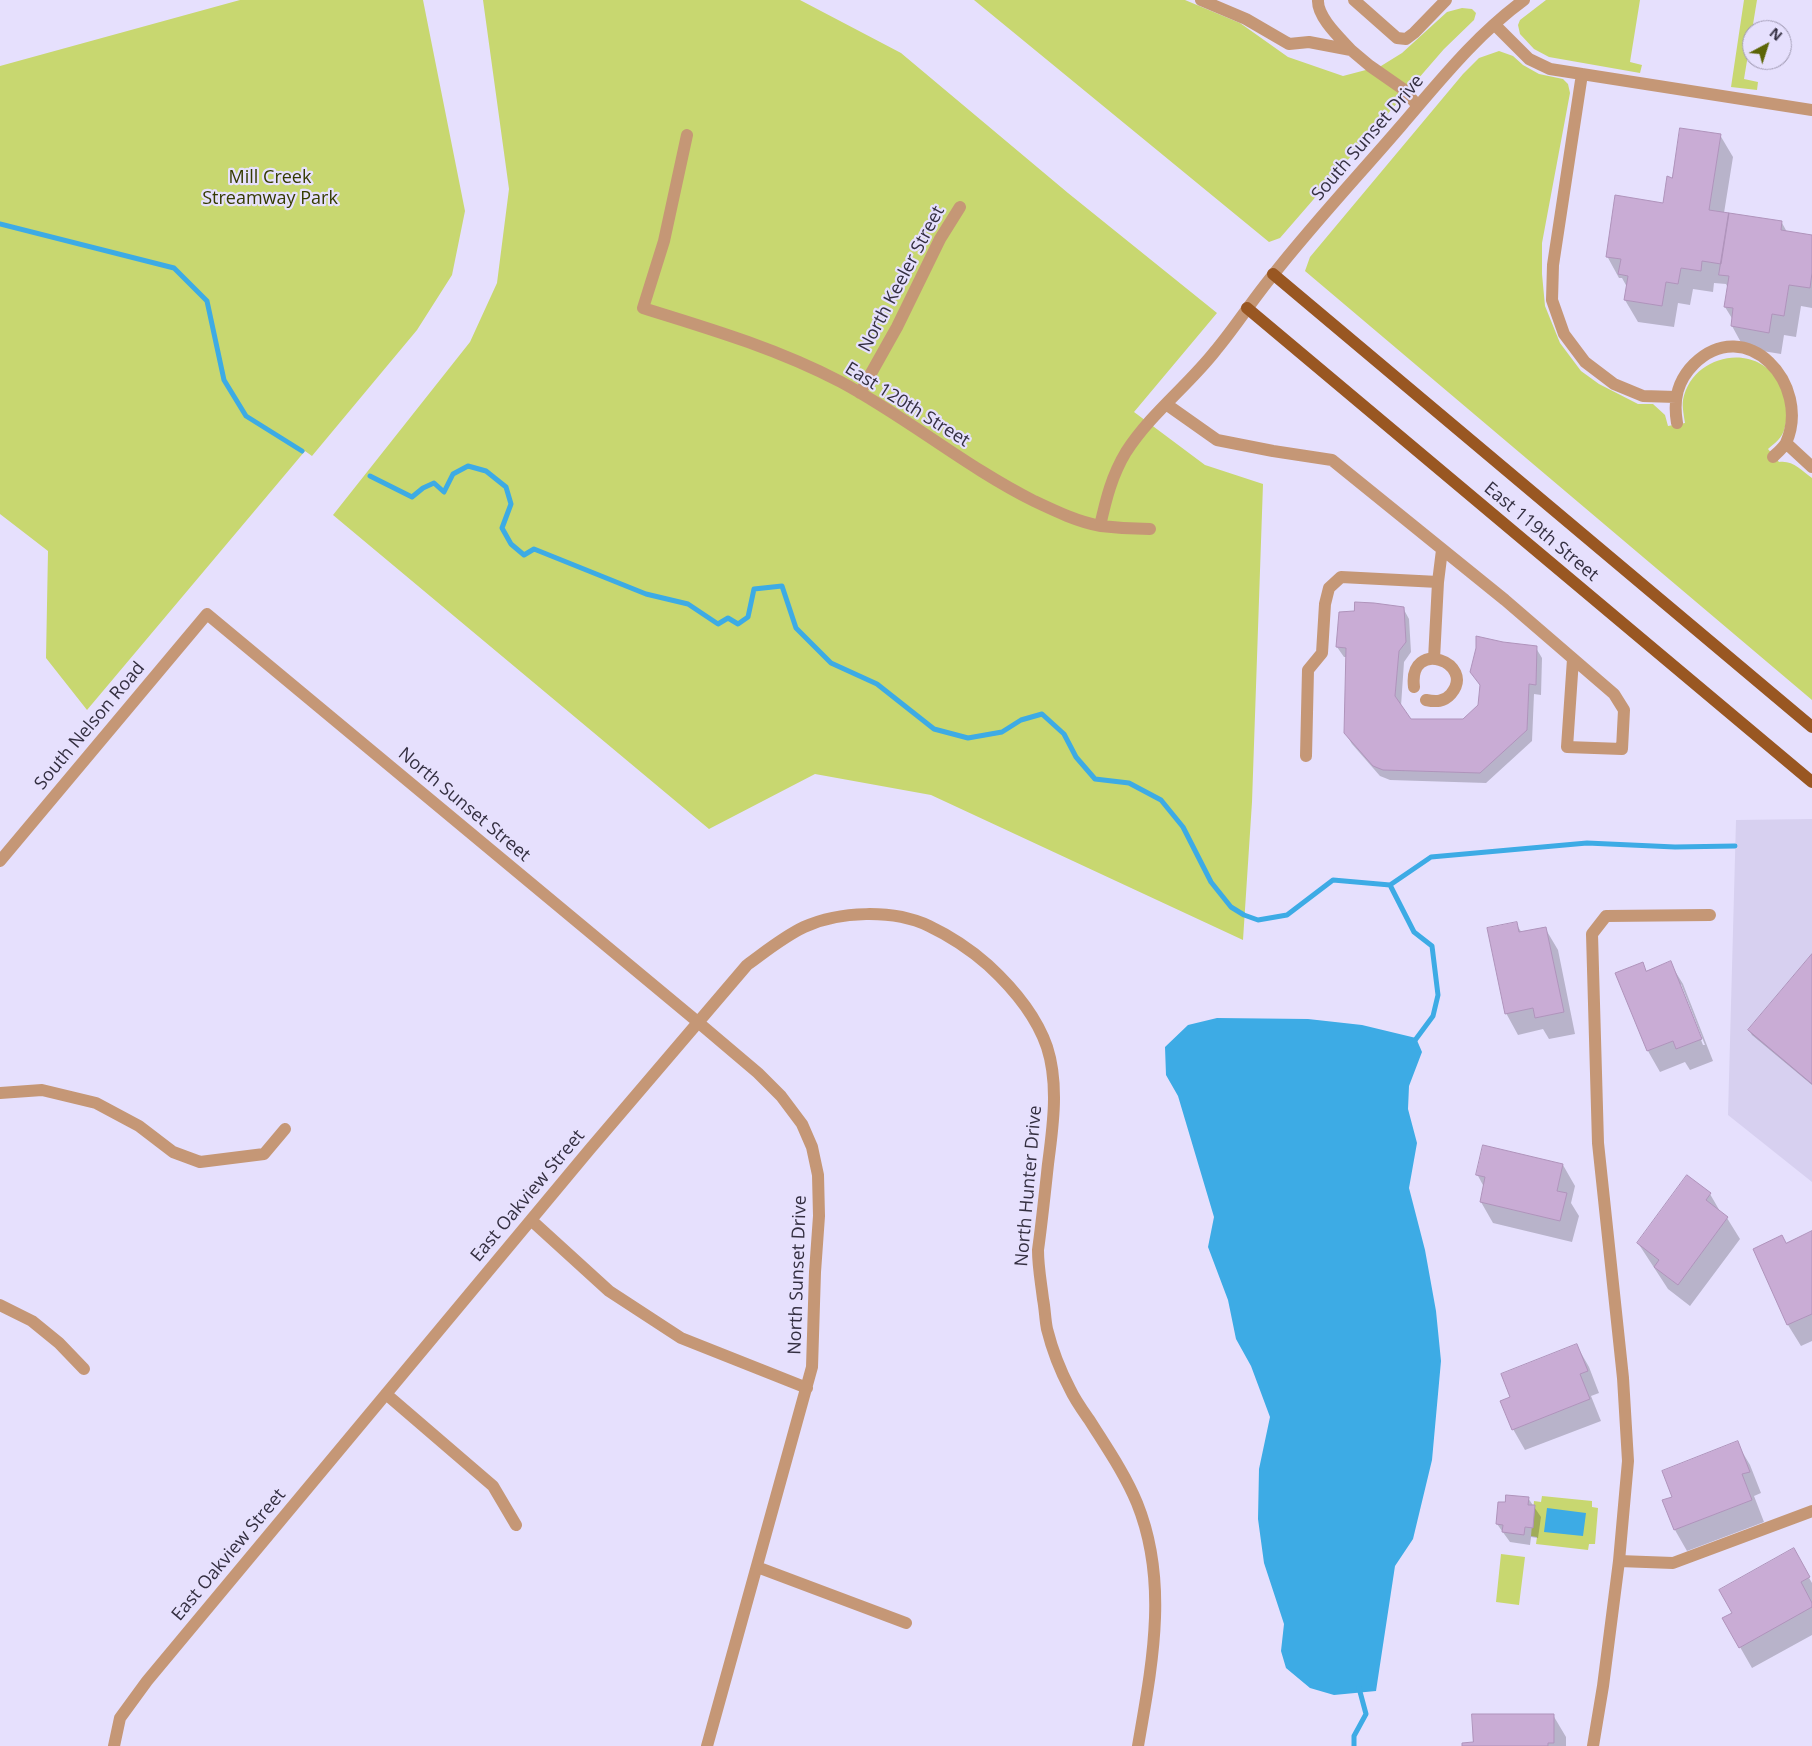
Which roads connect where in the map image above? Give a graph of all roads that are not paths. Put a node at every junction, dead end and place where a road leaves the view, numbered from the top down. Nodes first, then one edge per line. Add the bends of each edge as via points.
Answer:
1 (1201, 0) edge
2 (1318, 0) edge
3 (1354, 0) edge
4 (1446, 0) edge
5 (1524, 0) edge
6 (1494, 25) junction
7 (1351, 50) junction
8 (1582, 74) junction
9 (1418, 106) junction
10 (1812, 110) edge
11 (687, 135) dead end
12 (960, 208) dead end
13 (1273, 274) junction
14 (1247, 308) junction
15 (860, 393) junction
16 (1676, 397) junction
17 (1166, 404) junction
18 (1677, 423) dead end
19 (1786, 444) junction
20 (1773, 457) dead end
21 (1812, 467) edge
22 (1100, 526) junction
23 (1150, 529) dead end
24 (1442, 550) junction
25 (1438, 582) junction
26 (207, 614) joint
27 (1434, 659) junction
28 (1573, 659) junction
29 (1414, 687) dead end
30 (1426, 700) dead end
31 (1812, 727) edge
32 (1306, 756) dead end
33 (1812, 782) edge
34 (0, 861) edge
35 (1710, 915) dead end
36 (699, 1023) junction
37 (0, 1093) edge
38 (285, 1129) dead end
39 (531, 1220) junction
40 (0, 1305) edge
41 (84, 1369) dead end
42 (806, 1388) junction
43 (386, 1394) junction
44 (1812, 1511) edge
45 (516, 1525) dead end
46 (1619, 1560) junction
47 (757, 1567) junction
48 (906, 1623) dead end
49 (114, 1746) edge
50 (707, 1746) edge
51 (1138, 1746) edge
52 (1593, 1746) edge

1 - 7 street via 1289,44 1309,42
2 - 7 street via 1329,26
3 - 4 street via 1397,38 1406,38 1414,34
5 - 6 street, South Sunset Drive
6 - 8 street via 1529,59 1550,69
6 - 9 street, South Sunset Drive via 1466,51
7 - 9 street via 1404,89
8 - 10 street
8 - 16 street via 1553,265 1552,300 1564,334 1585,362 1614,384 1643,396
9 - 13 street, South Sunset Drive
11 - 15 street, East 120th Street via 664,241 643,308 759,345
12 - 15 street, North Keeler Street via 940,239
13 - 14 street, South Sunset Drive
13 - 31 main road, East 119th Street
14 - 17 street, South Sunset Drive via 1215,352
14 - 33 main road, East 119th Street
15 - 22 street, East 120th Street via 988,476 1048,507
16 - 18 street
16 - 19 street via 1686,372 1701,357 1720,348 1742,346 1762,352 1780,365 1792,382 1796,396 1796,424
17 - 22 street, South Sunset Drive via 1137,435 1116,468
17 - 24 street via 1217,440 1332,460
19 - 20 street
19 - 21 street
22 - 23 street, East 120th Street
24 - 25 street
24 - 28 street
25 - 27 street
25 - 32 street via 1341,577 1329,588 1322,653 1308,670
26 - 34 street, South Nelson Road
26 - 36 street, North Sunset Street
27 - 29 street via 1418,666 1413,678
27 - 30 street via 1450,665 1456,686 1441,701
28 - 28 street via 1614,694 1624,710 1622,749 1567,747
35 - 46 street via 1606,916 1592,934 1598,1143 1622,1368 1628,1462
36 - 39 street, East Oakview Street
36 - 42 street, North Sunset Drive via 781,1096 802,1124 812,1147 818,1176 819,1216 812,1367
36 - 51 street, North Hunter Drive via 747,965 774,944 804,927 870,913 928,925 972,951 1010,984 1036,1023 1047,1048 1054,1090 1038,1250 1046,1327 1070,1390 1110,1452 1138,1505 1155,1580 1154,1645
37 - 38 street via 42,1090 96,1103 139,1126 173,1152 200,1162 264,1154
39 - 42 street via 609,1291 681,1338
39 - 43 street, East Oakview Street
40 - 41 street via 32,1321
42 - 47 street, North Sunset Drive
43 - 45 street via 493,1486
43 - 49 street, East Oakview Street via 147,1681 120,1718
44 - 46 street via 1673,1563
46 - 52 street
47 - 48 street
47 - 50 street, North Sunset Drive

